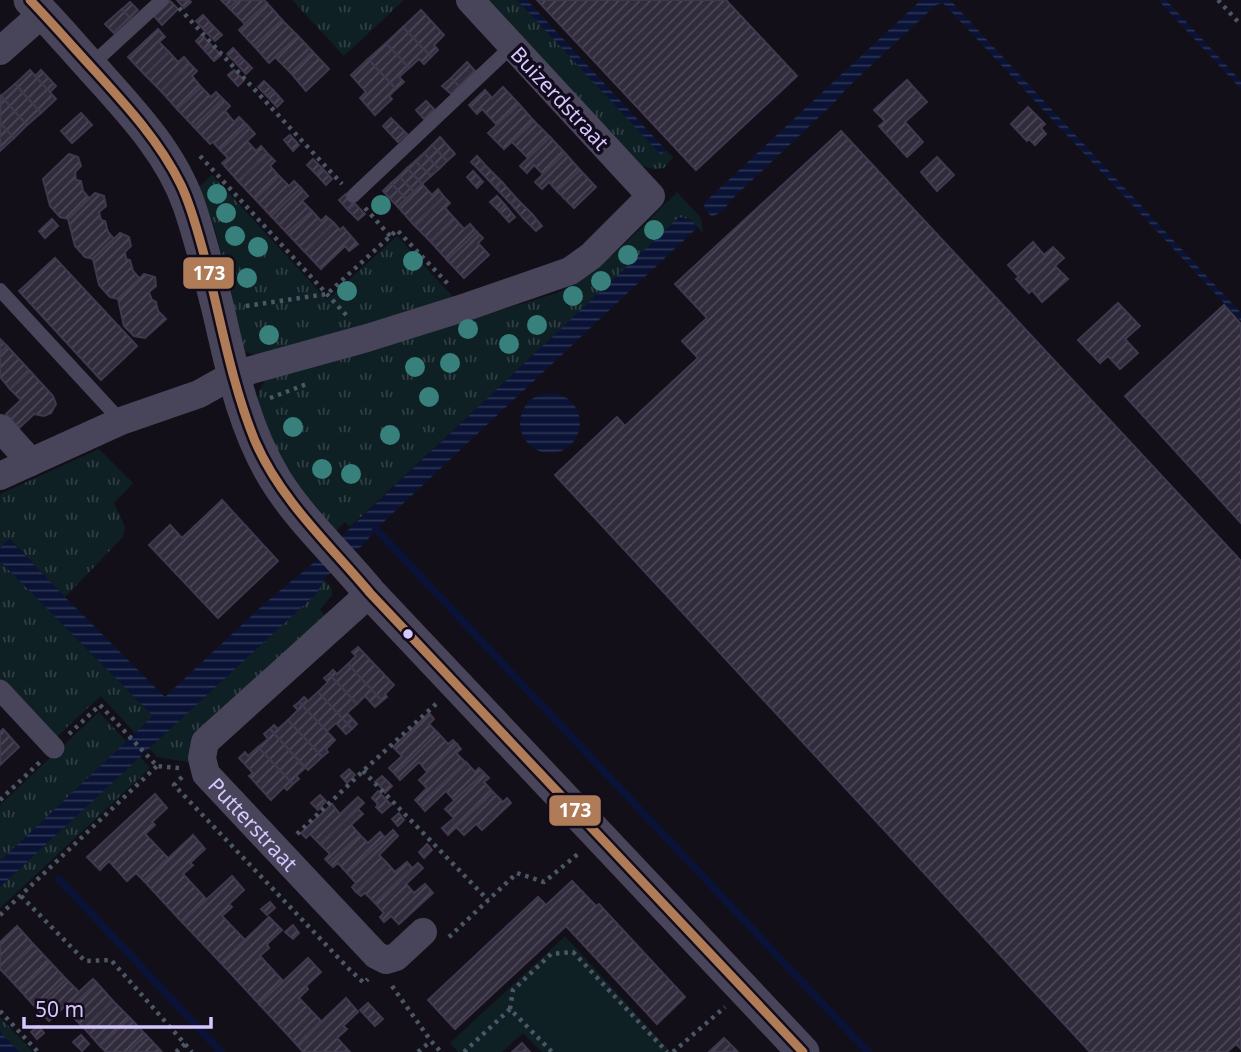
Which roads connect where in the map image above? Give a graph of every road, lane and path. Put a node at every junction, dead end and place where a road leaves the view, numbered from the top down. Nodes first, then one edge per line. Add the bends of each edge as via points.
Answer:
1 (162, 0) edge
2 (171, 0) edge
3 (470, 0) edge
4 (1218, 0) edge
5 (36, 6) edge
6 (1241, 25) edge
7 (512, 46) junction
8 (0, 51) edge
9 (90, 66) junction
10 (195, 150) dead end
11 (353, 196) junction
12 (390, 236) junction
13 (0, 290) edge
14 (327, 294) junction
15 (469, 306) junction
16 (218, 310) junction
17 (367, 338) junction
18 (233, 375) junction
19 (121, 421) junction
20 (0, 428) edge
21 (31, 462) junction
22 (0, 476) edge
23 (370, 593) junction
24 (457, 685) junction
25 (0, 690) edge
26 (127, 734) dead end
27 (54, 748) dead end
28 (157, 766) junction
29 (190, 770) dead end
30 (363, 771) junction
31 (600, 835) junction
32 (279, 852) junction
33 (21, 895) junction
34 (488, 900) junction
35 (0, 915) edge
36 (432, 938) joint
37 (394, 970) junction
38 (394, 988) junction
39 (746, 990) junction
40 (510, 1009) junction
41 (0, 1011) edge
42 (431, 1041) junction
43 (185, 1044) junction
44 (38, 1052) edge
45 (176, 1052) edge
46 (192, 1052) edge
47 (418, 1052) edge
48 (441, 1052) edge
49 (464, 1052) edge
50 (552, 1052) edge
51 (667, 1052) edge
52 (673, 1052) edge
53 (803, 1052) edge

1 - 9 lane
2 - 11 path
3 - 7 street, Buizerdstraat
4 - 6 path
5 - 8 street
5 - 9 street
7 - 11 lane
7 - 15 street, Buizerdstraat via 651,196 570,271
9 - 16 street via 169,162 188,203
10 - 14 path
11 - 12 path
12 - 14 path
12 - 15 path via 397,230
13 - 19 lane
14 - 16 path
14 - 17 path
15 - 17 street
16 - 18 street
17 - 18 street
18 - 19 street via 199,394
18 - 23 street via 249,428 275,479
19 - 21 street
20 - 21 street
21 - 22 street
23 - 24 street
23 - 32 street, Putterstraat via 205,742 206,774
24 - 30 path
24 - 31 street
25 - 27 street
26 - 28 path
28 - 29 path
28 - 33 path
30 - 32 path
30 - 34 path
31 - 34 path via 544,882 517,873
31 - 39 street
32 - 37 street, Putterstraat
33 - 35 path
33 - 43 path via 85,961 111,960
34 - 36 path
36 - 37 street via 396,957
37 - 38 path
37 - 38 path via 388,980
38 - 42 path
39 - 52 path
39 - 53 street
40 - 49 path
40 - 50 path
40 - 51 path via 513,990 551,954 573,952
41 - 44 path
42 - 47 path
42 - 48 path
43 - 45 path
43 - 46 path

